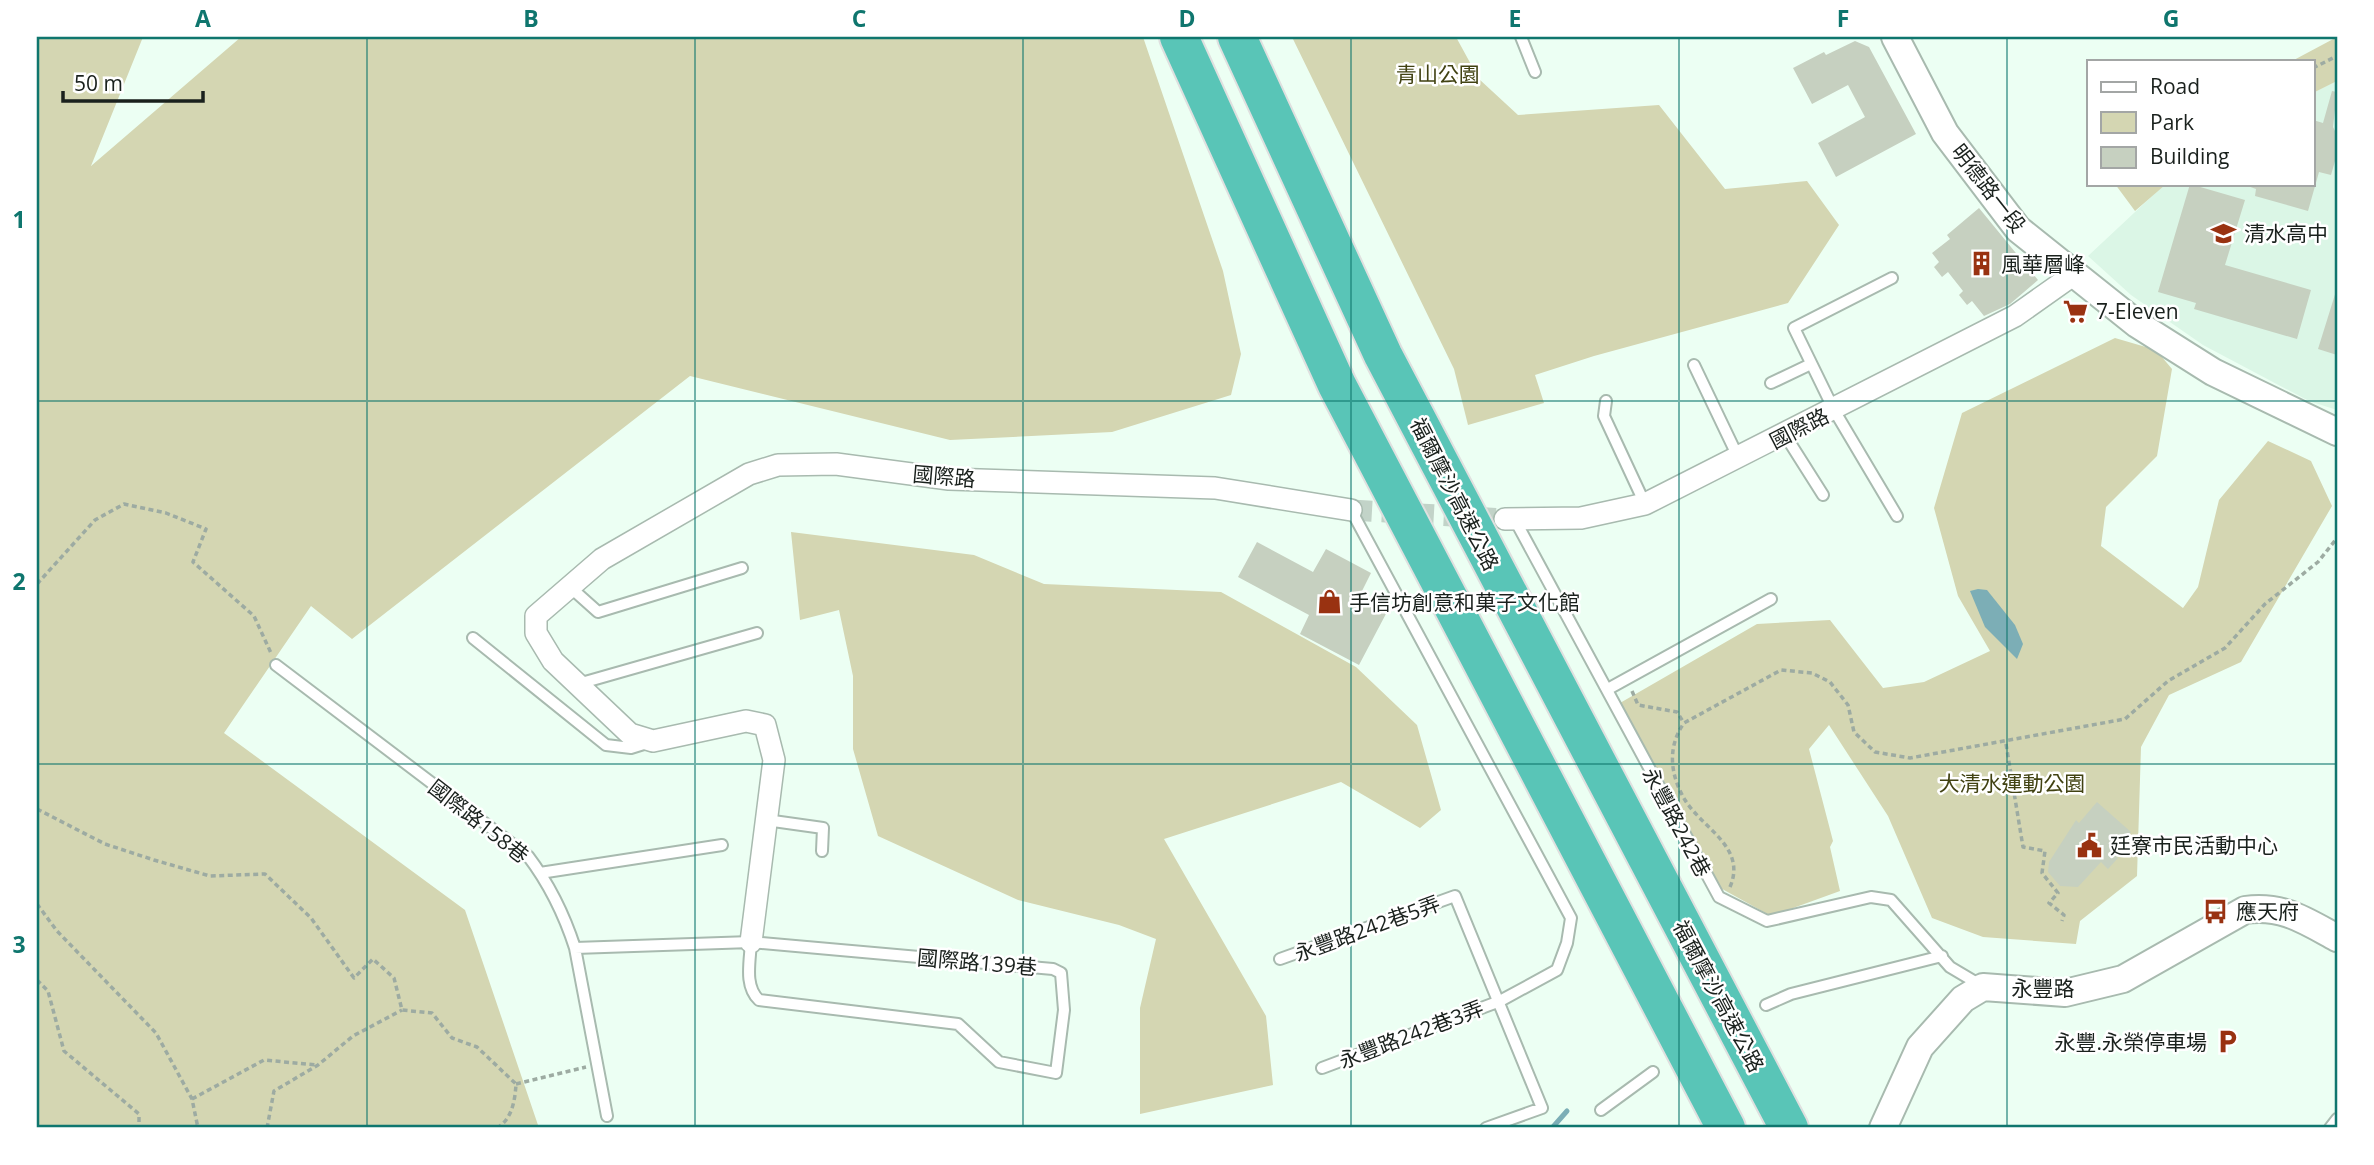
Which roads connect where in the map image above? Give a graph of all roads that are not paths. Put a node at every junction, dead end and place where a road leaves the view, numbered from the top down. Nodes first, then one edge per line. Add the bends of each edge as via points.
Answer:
1 (1179, 37) edge
2 (1237, 37) edge
3 (1521, 37) edge
4 (1895, 37) edge
5 (1535, 72) dead end
6 (2073, 275) junction
7 (1892, 278) dead end
8 (1811, 364) junction
9 (1694, 365) dead end
10 (1771, 383) dead end
11 (1605, 401) dead end
12 (1835, 410) junction
13 (2337, 432) edge
14 (1785, 435) junction
15 (1739, 459) junction
16 (1823, 495) dead end
17 (1645, 504) junction
18 (1351, 510) joint
19 (1897, 516) dead end
20 (1510, 519) joint
21 (742, 568) dead end
22 (570, 587) junction
23 (1771, 599) dead end
24 (757, 633) dead end
25 (473, 638) dead end
26 (276, 665) road end
27 (578, 684) junction
28 (1608, 689) junction
29 (653, 741) junction
30 (766, 820) junction
31 (722, 845) dead end
32 (822, 851) dead end
33 (540, 873) junction
34 (2337, 938) edge
35 (751, 942) junction
36 (575, 948) junction
37 (1941, 956) junction
38 (1280, 960) dead end
39 (1983, 987) junction
40 (1500, 1001) junction
41 (1766, 1005) dead end
42 (1322, 1068) dead end
43 (1653, 1072) dead end
44 (1601, 1110) dead end
45 (607, 1116) dead end
46 (2337, 1119) edge
47 (1486, 1128) edge
48 (1726, 1128) edge
49 (1789, 1128) edge
50 (1883, 1128) edge
51 (2330, 1128) edge

1 - 48 highway via 1337,385
2 - 49 highway, 福爾摩沙高速公路 via 1383,355
3 - 5 lane
4 - 6 street, 明德路一段 via 1945,133 2018,229
6 - 12 street, 國際路 via 2015,316
6 - 13 street, 明德路一段 via 2213,373
7 - 8 lane via 1794,328
8 - 10 lane
8 - 12 lane
9 - 15 lane
11 - 17 lane via 1604,415
12 - 14 street, 國際路
12 - 19 lane
14 - 15 street, 國際路
14 - 16 lane
15 - 17 street, 國際路
17 - 20 street, 國際路 via 1581,518
18 - 22 street, 國際路 via 1215,488 949,479 836,464 778,465 748,474 603,559
18 - 40 lane via 1571,918 1558,970
20 - 28 lane, 永豐路242巷
21 - 22 lane via 598,612
22 - 27 street, 國際路 via 536,616 537,633 553,661
23 - 28 lane
24 - 27 lane
25 - 29 lane via 606,745 631,748
26 - 33 lane, 國際路158巷 via 528,856
27 - 29 street, 國際路 via 631,734
28 - 37 lane, 永豐路242巷 via 1720,897 1767,921 1871,897 1891,900
29 - 30 street via 746,721 765,725 774,760
30 - 32 lane via 823,828
30 - 35 street
31 - 33 lane
33 - 36 lane, 國際路158巷 via 564,914
34 - 39 street, 永豐路 via 2291,913 2267,907 2245,910 2123,979 2066,993
35 - 35 lane, 國際路139巷 via 1053,969 1060,973 1064,998 1056,1073 999,1062 958,1024 759,1000 749,985
35 - 36 lane
36 - 45 lane, 國際路158巷
37 - 39 lane, 永豐路242巷 via 1950,967
37 - 41 lane via 1801,990
38 - 40 lane, 永豐路242巷5弄 via 1455,896
39 - 50 street, 永豐路 via 1963,999 1920,1047
40 - 42 lane, 永豐路242巷3弄
40 - 47 lane via 1542,1108
43 - 44 lane
46 - 51 lane

